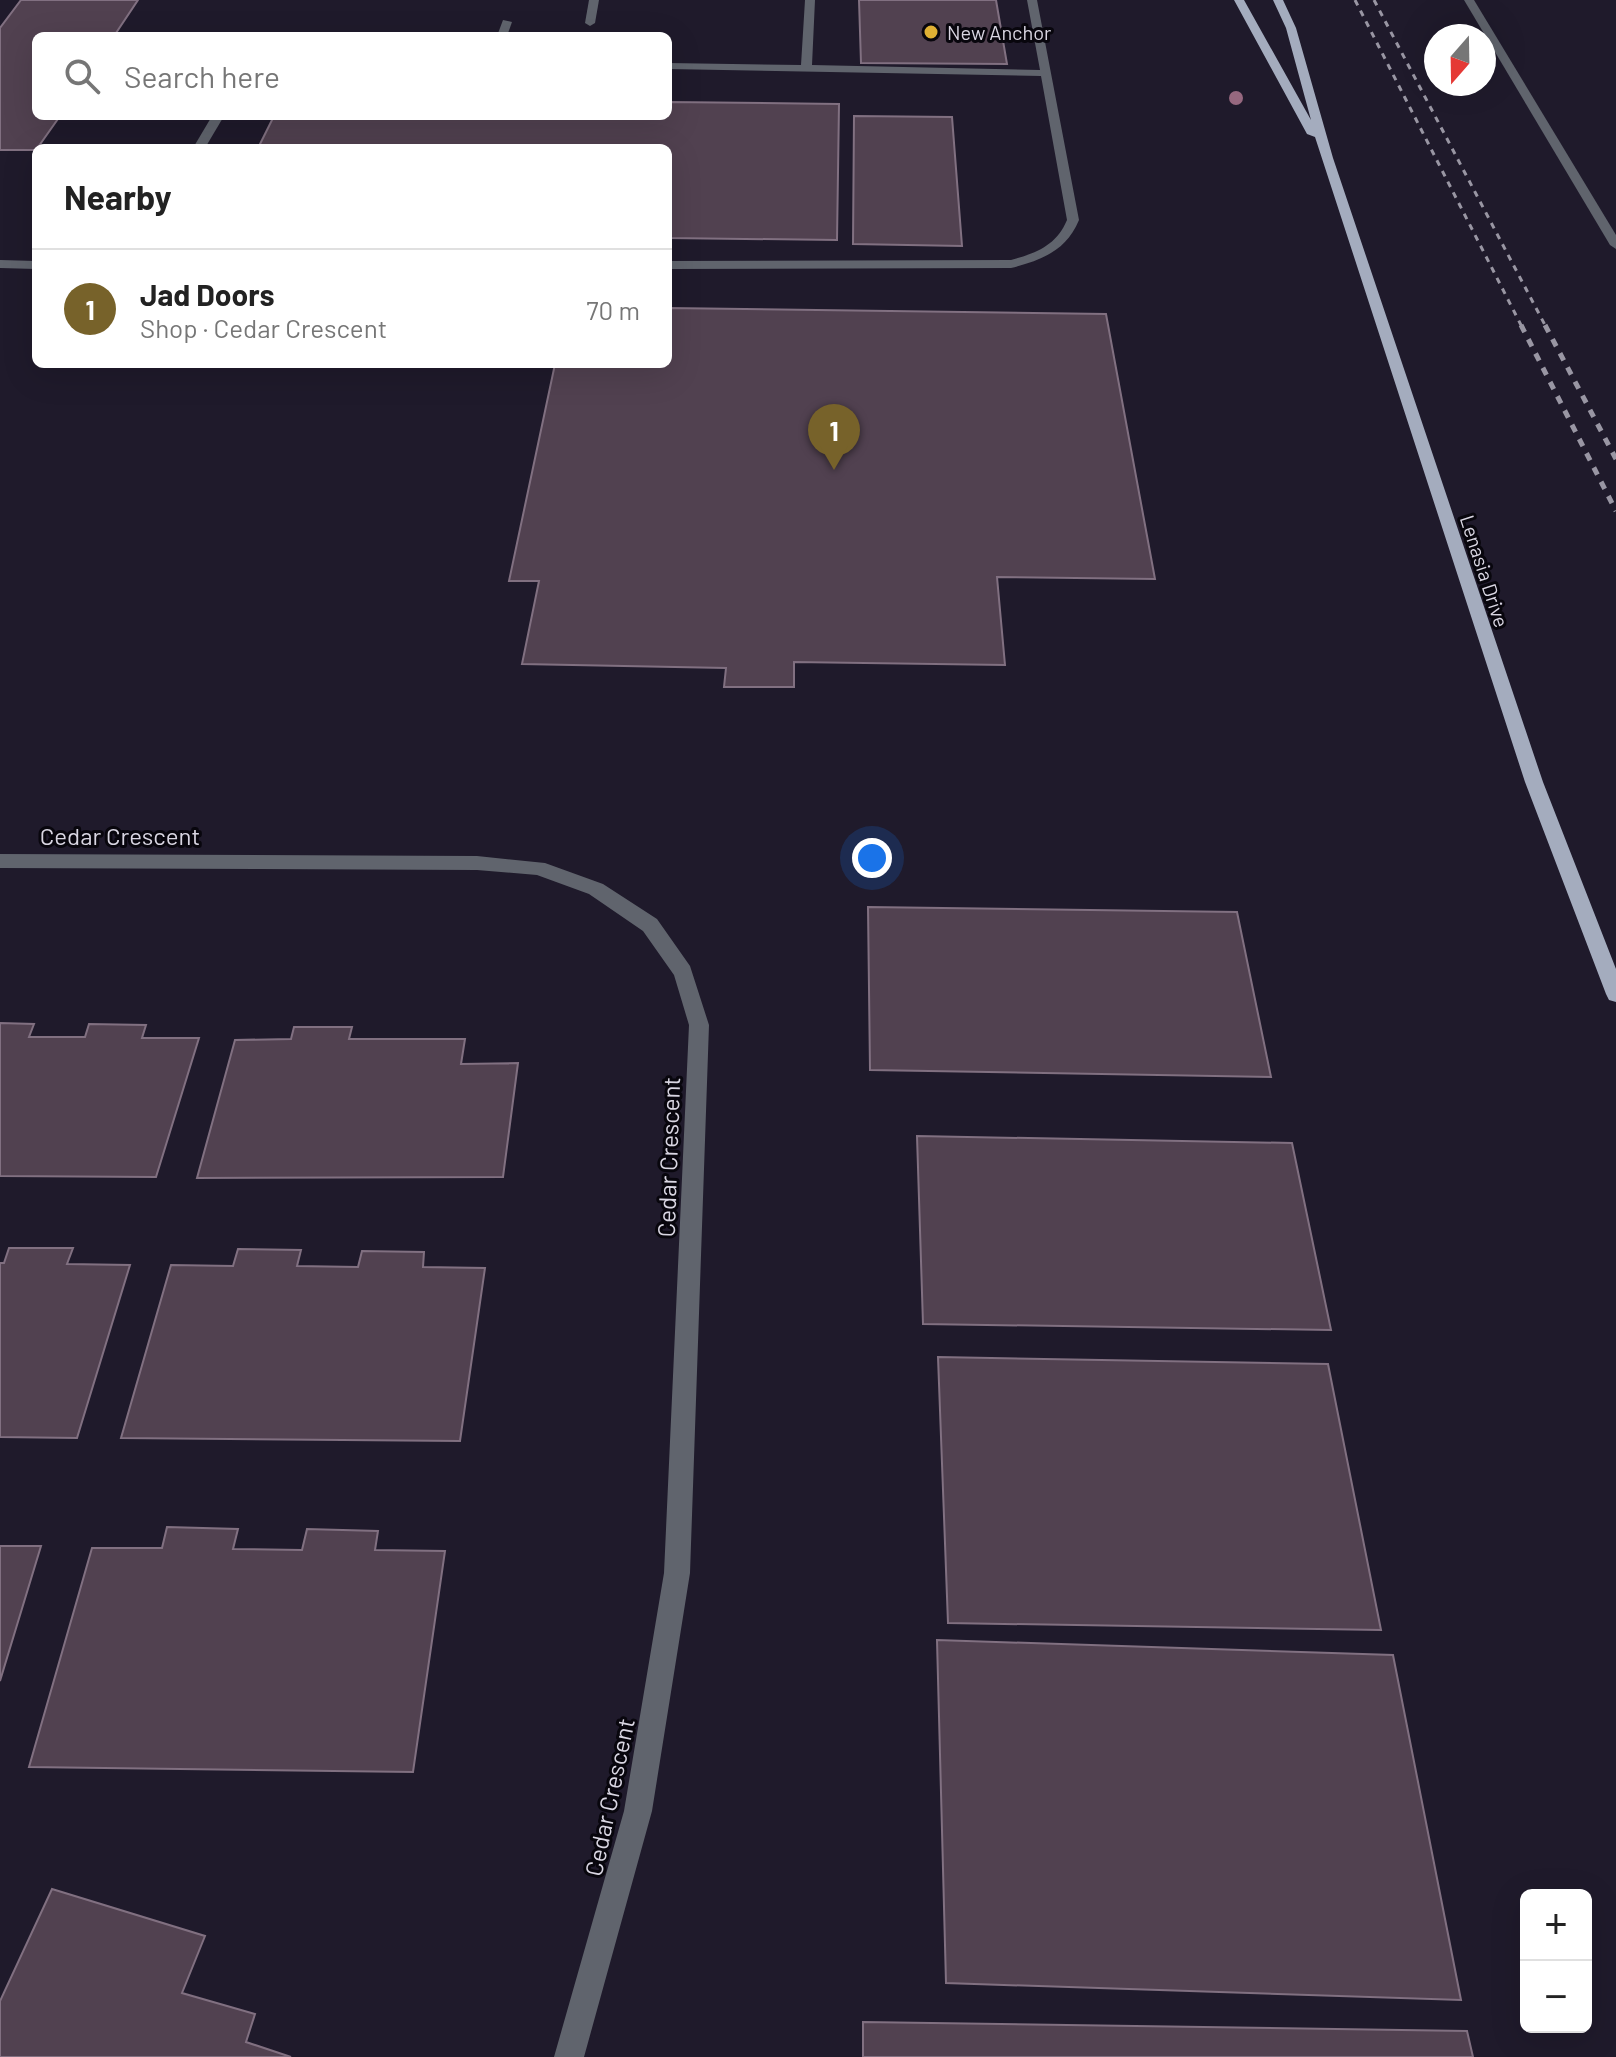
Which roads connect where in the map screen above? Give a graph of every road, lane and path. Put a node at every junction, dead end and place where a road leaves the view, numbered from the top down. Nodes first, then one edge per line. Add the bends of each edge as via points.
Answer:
1 (594, 0) edge
2 (810, 0) edge
3 (1032, 0) edge
4 (1239, 0) edge
5 (1278, 0) edge
6 (1469, 0) edge
7 (507, 22) dead end
8 (590, 23) dead end
9 (503, 32) edge
10 (672, 66) edge
11 (806, 69) junction
12 (1046, 73) junction
13 (216, 120) edge
14 (201, 144) edge
15 (1327, 158) junction
16 (1616, 245) edge
17 (0, 264) edge
18 (32, 265) edge
19 (672, 265) edge
20 (0, 861) edge
21 (1616, 994) edge
22 (569, 2057) edge

1 - 8 street
2 - 11 street
3 - 12 street
4 - 15 main road
5 - 15 main road via 1291,28
6 - 16 street
7 - 9 street
10 - 11 street
11 - 12 street
12 - 19 street via 1073,220 1067,238 1043,255 1011,264
13 - 14 street
15 - 21 main road, Lenasia Drive via 1534,782
17 - 18 street
20 - 22 street, Cedar Crescent via 538,868 596,889 650,925 683,972 699,1025 677,1573 638,1811

